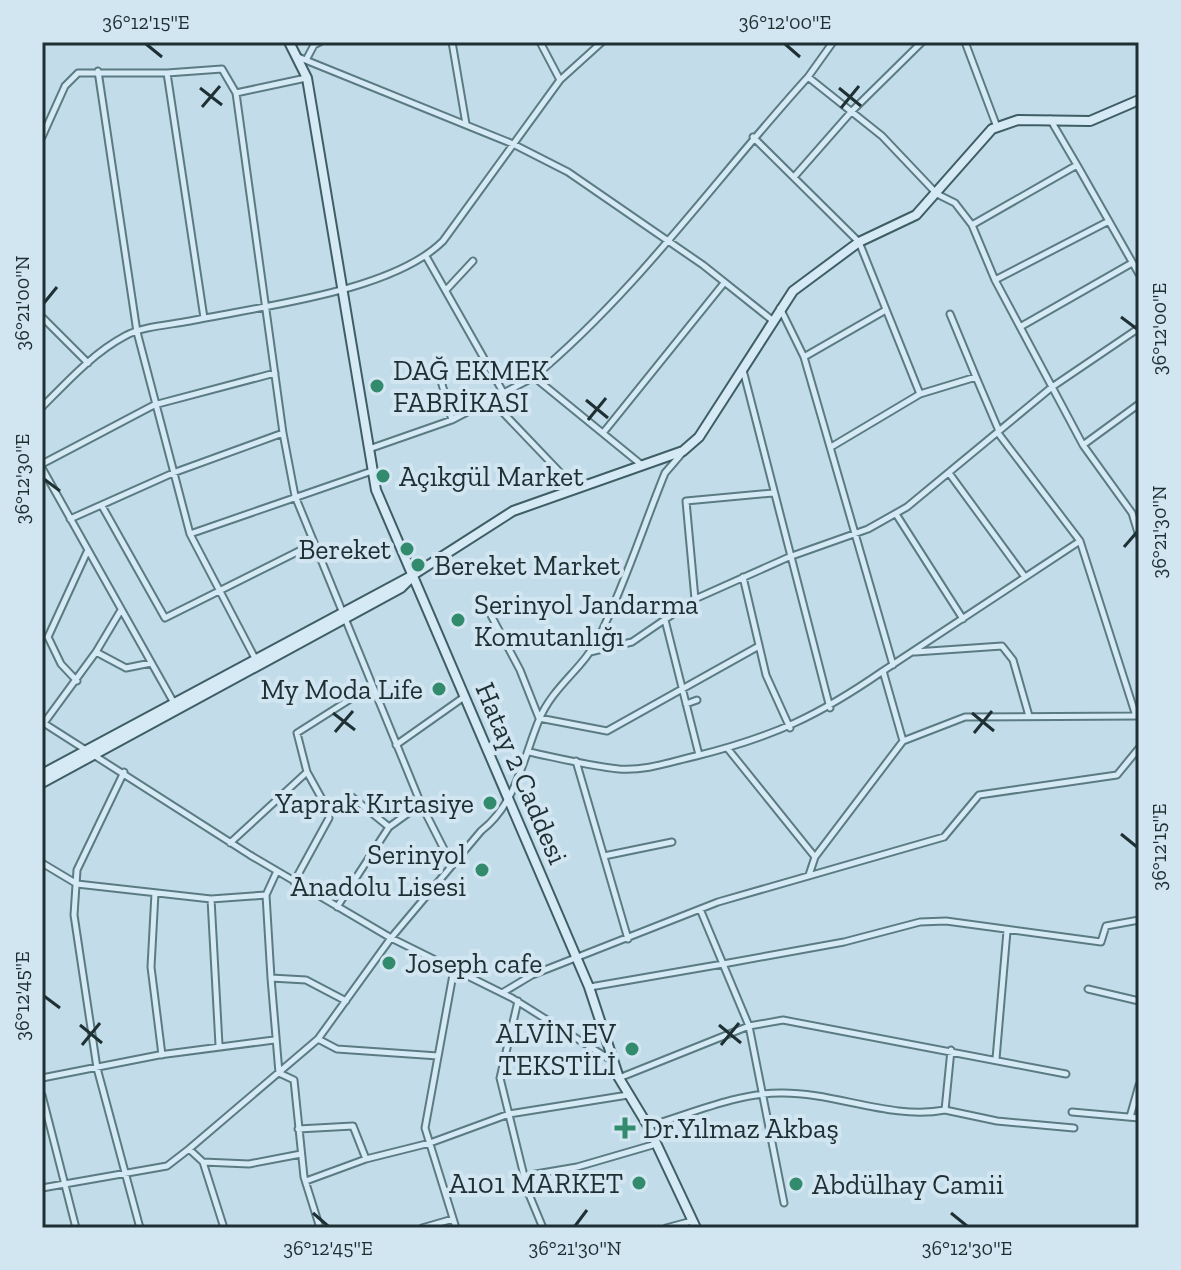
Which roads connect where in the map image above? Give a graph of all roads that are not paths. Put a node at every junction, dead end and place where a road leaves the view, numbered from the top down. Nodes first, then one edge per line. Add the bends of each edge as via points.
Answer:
1 (289, 42) edge
2 (320, 42) edge
3 (452, 42) edge
4 (540, 42) edge
5 (602, 42) edge
6 (833, 42) edge
7 (922, 42) edge
8 (965, 42) edge
9 (301, 58) junction
10 (98, 71) junction
11 (167, 73) junction
12 (808, 77) junction
13 (307, 78) junction
14 (560, 80) junction
15 (236, 93) junction
16 (1139, 100) edge
17 (852, 111) junction
18 (1050, 119) junction
19 (466, 125) junction
20 (997, 127) junction
21 (42, 137) edge
22 (753, 137) junction
23 (513, 144) junction
24 (1077, 165) junction
25 (794, 177) junction
26 (937, 194) junction
27 (1109, 221) junction
28 (972, 225) junction
29 (666, 240) junction
30 (859, 242) junction
31 (427, 258) junction
32 (473, 261) dead end
33 (1132, 263) junction
34 (1139, 274) edge
35 (995, 280) junction
36 (724, 283) junction
37 (342, 289) junction
38 (447, 289) junction
39 (266, 305) junction
40 (780, 308) junction
41 (884, 311) junction
42 (950, 314) dead end
43 (42, 317) edge
44 (204, 318) junction
45 (772, 320) junction
46 (1020, 327) junction
47 (1139, 328) edge
48 (137, 332) junction
49 (804, 357) junction
50 (88, 363) junction
51 (438, 370) dead end
52 (743, 370) junction
53 (275, 373) junction
54 (534, 377) junction
55 (976, 377) junction
56 (1052, 387) junction
57 (503, 392) junction
58 (920, 394) junction
59 (492, 401) junction
60 (1139, 404) edge
61 (154, 405) junction
62 (42, 407) edge
63 (452, 420) junction
64 (998, 432) junction
65 (283, 433) junction
66 (603, 433) junction
67 (1083, 445) junction
68 (831, 447) junction
69 (369, 449) junction
70 (683, 451) junction
71 (42, 466) edge
72 (643, 467) junction
73 (373, 470) junction
74 (173, 473) junction
75 (949, 473) junction
76 (575, 489) junction
77 (773, 493) junction
78 (295, 496) junction
79 (102, 506) junction
80 (1136, 512) edge
81 (896, 514) junction
82 (70, 519) junction
83 (190, 534) junction
84 (855, 534) junction
85 (1139, 536) edge
86 (1080, 541) junction
87 (314, 544) junction
88 (88, 551) junction
89 (789, 557) junction
90 (413, 575) junction
91 (743, 577) junction
92 (1025, 577) junction
93 (219, 592) junction
94 (695, 599) junction
95 (485, 604) dead end
96 (121, 610) junction
97 (344, 615) junction
98 (963, 619) junction
99 (665, 620) junction
100 (759, 646) junction
101 (96, 652) junction
102 (589, 652) junction
103 (912, 653) junction
104 (151, 663) junction
105 (257, 663) junction
106 (893, 665) junction
107 (883, 671) junction
108 (77, 681) junction
109 (371, 686) junction
110 (683, 689) junction
111 (465, 696) junction
112 (697, 700) dead end
113 (686, 704) junction
114 (176, 706) junction
115 (830, 708) junction
116 (1029, 716) junction
117 (1138, 716) edge
118 (539, 718) junction
119 (43, 722) edge
120 (790, 728) junction
121 (903, 741) junction
122 (396, 745) junction
123 (1139, 748) edge
124 (87, 749) junction
125 (728, 749) junction
126 (529, 752) junction
127 (97, 754) junction
128 (699, 755) junction
129 (576, 761) junction
130 (124, 772) junction
131 (307, 772) junction
132 (42, 774) edge
133 (42, 783) edge
134 (352, 797) dead end
135 (509, 799) junction
136 (421, 804) junction
137 (389, 827) junction
138 (672, 842) dead end
139 (230, 843) junction
140 (604, 856) junction
141 (815, 857) junction
142 (42, 863) edge
143 (452, 865) junction
144 (277, 871) junction
145 (809, 876) junction
146 (294, 882) junction
147 (77, 884) junction
148 (155, 893) junction
149 (266, 895) junction
150 (211, 899) junction
151 (337, 907) junction
152 (700, 909) junction
153 (1139, 920) edge
154 (1007, 931) junction
155 (391, 938) junction
156 (628, 939) junction
157 (577, 960) junction
158 (723, 964) junction
159 (454, 969) junction
160 (271, 978) junction
161 (589, 987) junction
162 (1088, 989) dead end
163 (502, 993) junction
164 (346, 1001) junction
165 (518, 1001) junction
166 (1139, 1001) edge
167 (749, 1026) junction
168 (318, 1039) junction
169 (274, 1040) junction
170 (219, 1045) junction
171 (951, 1050) junction
172 (162, 1055) junction
173 (438, 1056) junction
174 (996, 1059) junction
175 (611, 1060) junction
176 (97, 1068) junction
177 (279, 1073) junction
178 (1066, 1074) dead end
179 (42, 1078) edge
180 (619, 1078) junction
181 (1139, 1085) edge
182 (762, 1094) junction
183 (42, 1095) edge
184 (628, 1095) junction
185 (945, 1110) junction
186 (1072, 1112) dead end
187 (509, 1114) junction
188 (1130, 1117) junction
189 (1139, 1118) edge
190 (648, 1126) junction
191 (1074, 1128) dead end
192 (298, 1129) junction
193 (430, 1143) junction
194 (656, 1144) junction
195 (189, 1149) junction
196 (301, 1154) junction
197 (366, 1159) junction
198 (203, 1162) junction
199 (124, 1174) junction
200 (524, 1176) junction
201 (306, 1181) junction
202 (62, 1184) junction
203 (42, 1188) edge
204 (784, 1203) dead end
205 (453, 1219) junction
206 (695, 1224) edge
207 (318, 1227) edge
208 (76, 1228) edge
209 (140, 1228) edge
210 (224, 1228) edge
211 (422, 1228) edge
212 (456, 1228) edge
213 (543, 1228) edge
214 (666, 1228) edge

1 - 9 street, Hatay 2 Caddesi
2 - 9 street
3 - 19 street
4 - 14 street
5 - 14 street
6 - 12 street
7 - 17 street
8 - 20 street
9 - 13 street, Hatay 2 Caddesi
9 - 19 street
10 - 11 street
10 - 21 street via 68,80
10 - 48 street
11 - 15 street via 222,69
11 - 44 street
12 - 17 street
12 - 22 street
13 - 15 street
13 - 37 street, Hatay 2 Caddesi
14 - 23 street
15 - 39 street
16 - 18 street via 1090,121
17 - 25 street
17 - 26 street
18 - 20 street
18 - 24 street
19 - 23 street
20 - 26 street
22 - 25 street
22 - 29 street
23 - 29 street via 568,172
23 - 31 street
24 - 27 street
24 - 28 street
25 - 30 street
26 - 28 street via 955,203
26 - 30 street via 916,215
27 - 33 street
27 - 35 street
28 - 35 street
29 - 36 street
29 - 54 street via 581,338
30 - 40 street via 793,291
30 - 41 street
31 - 37 street
31 - 38 street
32 - 38 street
33 - 34 street
33 - 46 street
35 - 46 street
36 - 45 street
36 - 66 street
37 - 39 street
37 - 69 street, Hatay 2 Caddesi
38 - 57 street
39 - 44 street
39 - 53 street
40 - 45 street
40 - 49 street
41 - 49 street
41 - 58 street
42 - 55 street
43 - 50 street
44 - 48 street
45 - 52 street
46 - 56 street
47 - 56 street
48 - 50 street
48 - 61 street
49 - 68 street
50 - 62 street
51 - 63 street
52 - 70 street via 699,437
52 - 77 street
53 - 61 street
53 - 65 street
54 - 57 street
54 - 66 street
55 - 58 street
55 - 64 street
56 - 64 street
56 - 67 street
57 - 59 street
58 - 68 street
59 - 63 street
59 - 76 street
60 - 67 street
61 - 71 street
61 - 74 street
63 - 69 street
64 - 75 street
64 - 86 street
65 - 74 street
65 - 78 street
66 - 72 street
67 - 80 street
68 - 84 street
69 - 73 street, Hatay 2 Caddesi
70 - 72 street
70 - 102 street via 665,473
71 - 82 street
72 - 76 street
73 - 78 street
73 - 90 street, Hatay 2 Caddesi via 376,490
74 - 79 street
74 - 83 street
75 - 81 street
75 - 92 street
76 - 90 street via 513,511
77 - 89 street
77 - 94 street via 686,501
78 - 83 street
78 - 87 street
79 - 82 street
79 - 93 street via 165,618
80 - 85 street
81 - 84 street
81 - 98 street
82 - 88 street
83 - 93 street
84 - 89 street
84 - 106 street
86 - 92 street
86 - 117 street
87 - 93 street
87 - 97 street
88 - 96 street
88 - 108 street via 48,637 61,664
89 - 91 street
89 - 115 street
90 - 97 street via 401,588
90 - 111 street, Hatay 2 Caddesi
91 - 94 street
91 - 100 street
92 - 98 street
93 - 105 street
94 - 99 street
95 - 118 street
96 - 101 street
96 - 104 street
97 - 105 street
97 - 109 street
98 - 103 street
99 - 102 street via 632,642
99 - 110 street
100 - 110 street
100 - 120 street
101 - 104 street via 126,668
101 - 108 street
102 - 118 street
103 - 106 street
103 - 116 street via 1002,646 1013,660
104 - 114 street
105 - 114 street
106 - 107 street
107 - 115 street
107 - 121 street
108 - 119 street
109 - 122 street
109 - 131 street via 297,733
110 - 113 street
110 - 118 street via 607,731
111 - 122 street
111 - 135 street, Hatay 2 Caddesi
112 - 113 street
113 - 128 street
114 - 124 street
114 - 127 street
115 - 120 street
116 - 117 street
116 - 121 street via 965,717
118 - 126 street
119 - 124 street
120 - 125 street
121 - 141 street
122 - 136 street
123 - 145 street via 1117,775 979,795 944,837
124 - 127 street
124 - 132 street
125 - 128 street
125 - 141 street
126 - 129 street
126 - 135 street
127 - 130 street
127 - 133 street
128 - 129 street via 649,768
129 - 140 street
130 - 139 street
130 - 147 street via 77,870
131 - 139 street
131 - 146 street via 329,818
134 - 137 street
135 - 143 street
135 - 157 street, Hatay 2 Caddesi
136 - 137 street
136 - 143 street
137 - 151 street
138 - 140 street
139 - 144 street
140 - 156 street
141 - 145 street
142 - 147 street
143 - 155 street
144 - 146 street
144 - 149 street
145 - 152 street
146 - 151 street
147 - 148 street
147 - 176 street via 74,915
148 - 150 street
148 - 172 street via 151,967
149 - 150 street
149 - 160 street
150 - 170 street
151 - 155 street
152 - 156 street
152 - 158 street
153 - 154 street via 1106,926 1101,942
154 - 158 street via 920,922
154 - 174 street
155 - 159 street
155 - 164 street
156 - 157 street
157 - 161 street, Hatay 2 Caddesi
157 - 163 street via 532,975
158 - 161 street
158 - 167 street
159 - 163 street
159 - 173 street
160 - 164 street via 306,980
160 - 169 street
161 - 175 street, Hatay 2 Caddesi
162 - 166 street
163 - 165 street
164 - 168 street
165 - 175 street
165 - 187 street via 500,1078
167 - 171 street via 783,1020
167 - 180 street
167 - 182 street
168 - 173 street via 337,1049
168 - 177 street
169 - 170 street
169 - 177 street
170 - 172 street
171 - 174 street
171 - 185 street
172 - 176 street
173 - 193 street via 425,1128
174 - 178 street
175 - 180 street, Hatay 2 Caddesi
176 - 179 street
176 - 199 street
177 - 192 street via 294,1080
177 - 195 street
180 - 184 street, Hatay 2 Caddesi
181 - 188 street
182 - 185 street
182 - 190 street
182 - 204 street
183 - 202 street
184 - 187 street
184 - 190 street, Hatay 2 Caddesi
185 - 191 street
186 - 188 street
187 - 193 street
187 - 200 street
188 - 189 street
190 - 194 street, Hatay 2 Caddesi
192 - 196 street
192 - 197 street via 353,1126
193 - 197 street
193 - 205 street
194 - 200 street
194 - 206 street, Hatay 2 Caddesi
195 - 198 street
195 - 199 street via 167,1166
196 - 198 street via 249,1164
196 - 201 street
197 - 201 street
198 - 210 street
199 - 202 street
199 - 209 street
200 - 213 street
201 - 207 street
202 - 203 street
202 - 208 street
205 - 211 street
205 - 212 street
206 - 214 street

